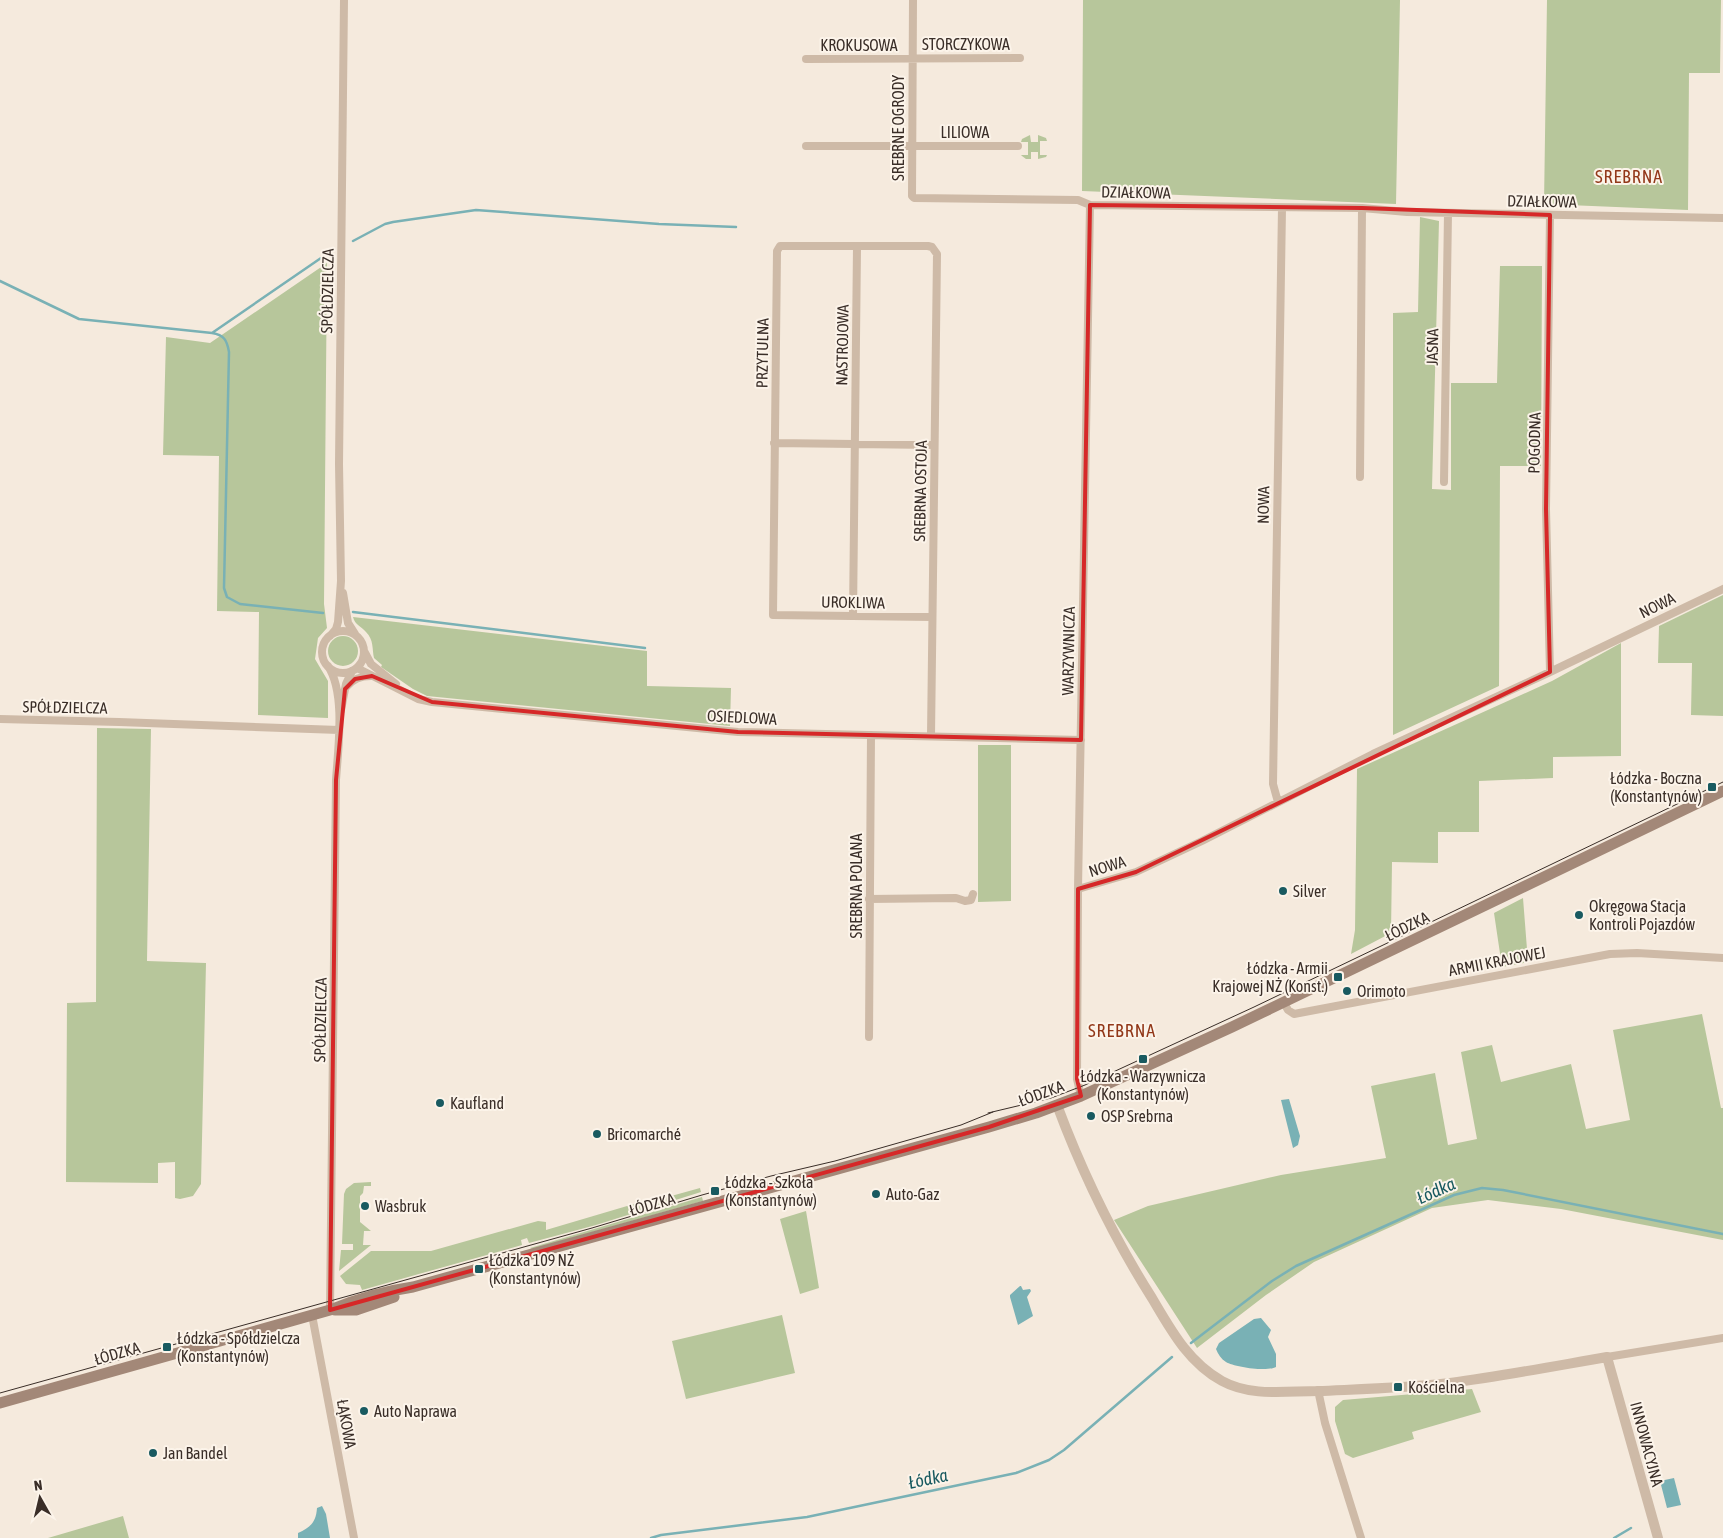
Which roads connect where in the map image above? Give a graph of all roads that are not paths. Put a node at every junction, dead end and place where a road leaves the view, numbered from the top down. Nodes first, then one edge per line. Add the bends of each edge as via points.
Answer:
1 (344, 0) edge
2 (913, 0) edge
3 (806, 58) dead end
4 (912, 58) junction
5 (1020, 58) dead end
6 (806, 146) dead end
7 (912, 146) junction
8 (1018, 146) dead end
9 (1090, 206) junction
10 (1282, 208) junction
11 (1362, 208) junction
12 (1448, 213) junction
13 (1550, 215) junction
14 (1723, 218) edge
15 (857, 247) junction
16 (932, 248) joint
17 (774, 443) junction
18 (854, 444) junction
19 (934, 445) junction
20 (1360, 477) dead end
21 (1444, 482) dead end
22 (340, 581) junction
23 (1723, 589) edge
24 (773, 614) joint
25 (854, 616) junction
26 (932, 617) junction
27 (330, 636) junction
28 (358, 637) junction
29 (364, 651) junction
30 (328, 666) junction
31 (354, 669) junction
32 (1550, 672) junction
33 (372, 676) junction
34 (345, 688) junction
35 (405, 691) junction
36 (0, 720) edge
37 (339, 726) junction
38 (871, 735) junction
39 (931, 736) junction
40 (1081, 740) junction
41 (1723, 791) edge
42 (1278, 802) junction
43 (1078, 889) junction
44 (973, 894) dead end
45 (869, 898) junction
46 (1723, 958) edge
47 (1284, 1003) junction
48 (869, 1038) dead end
49 (1081, 1096) junction
50 (1057, 1105) junction
51 (330, 1310) junction
52 (312, 1315) junction
53 (1723, 1338) edge
54 (1607, 1357) junction
55 (1318, 1390) junction
56 (0, 1403) edge
57 (354, 1538) edge
58 (1361, 1538) edge
59 (1658, 1538) edge

1 - 22 street, SPÓŁDZIELCZA
2 - 4 street, SREBRNE OGRODY
3 - 4 street, KROKUSOWA
4 - 5 street, STORCZYKOWA
4 - 7 street, SREBRNE OGRODY
6 - 7 street, LILIOWA
7 - 8 street, LILIOWA
7 - 9 street, SREBRNE OGRODY via 914,198 1078,200
9 - 10 street, DZIAŁKOWA
9 - 40 street, WARZYWNICZA
10 - 11 street, DZIAŁKOWA
10 - 42 street, NOWA via 1273,784
11 - 12 street, DZIAŁKOWA
11 - 20 street
12 - 13 street, DZIAŁKOWA
12 - 21 street, JASNA
13 - 14 street, DZIAŁKOWA
13 - 32 street, POGODNA via 1546,509
15 - 16 street, PRZYTULNA
15 - 17 street, PRZYTULNA via 778,248
15 - 18 street, NASTROJOWA
16 - 19 street, SREBRNA OSTOJA via 937,254
17 - 18 street
17 - 24 street, PRZYTULNA
18 - 19 street
18 - 25 street, NASTROJOWA
19 - 26 street, SREBRNA OSTOJA
22 - 27 street via 338,622
22 - 28 street via 348,623
23 - 32 street, NOWA
24 - 25 street, UROKLIWA
25 - 26 street, UROKLIWA
26 - 39 street, SREBRNA OSTOJA
27 - 28 street via 347,631
27 - 30 street via 323,650
28 - 29 street
29 - 31 street via 362,662
29 - 35 street, OSIEDLOWA via 371,664
30 - 31 street via 341,672
30 - 37 street via 336,684
31 - 33 street, OSIEDLOWA
31 - 34 street
32 - 42 street, NOWA
33 - 34 street via 355,679
33 - 35 street, OSIEDLOWA
34 - 37 street
35 - 38 street, OSIEDLOWA via 440,704 678,727 738,732
36 - 37 street, SPÓŁDZIELCZA
37 - 51 street, SPÓŁDZIELCZA
38 - 39 street, OSIEDLOWA
38 - 45 street, SREBRNA POLANA
39 - 40 street, OSIEDLOWA
40 - 43 street, WARZYWNICZA
41 - 47 main road, ŁÓDZKA
42 - 43 street, NOWA via 1136,872
43 - 49 street, WARZYWNICZA via 1077,1082
44 - 45 street via 971,900 965,901 956,898
45 - 48 street, SREBRNA POLANA
46 - 47 street, ARMII KRAJOWEJ via 1610,954 1294,1014
47 - 49 main road, ŁÓDZKA
49 - 50 main road, ŁÓDZKA
50 - 51 main road, ŁÓDZKA via 979,1130 413,1287 364,1308
50 - 55 street via 1116,1239 1189,1355 1212,1375 1234,1387 1264,1392
51 - 52 main road, ŁÓDZKA
52 - 56 main road, ŁÓDZKA
52 - 57 street, ŁĄKOWA
53 - 54 street
54 - 55 street via 1451,1383
54 - 59 street, INNOWACYJNA
55 - 58 street via 1323,1417

